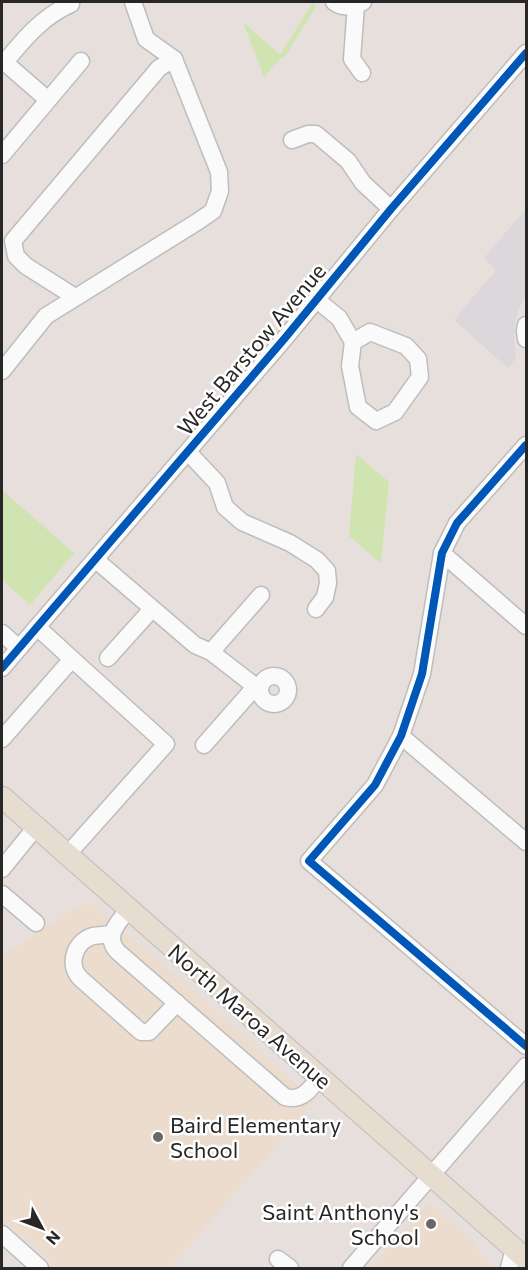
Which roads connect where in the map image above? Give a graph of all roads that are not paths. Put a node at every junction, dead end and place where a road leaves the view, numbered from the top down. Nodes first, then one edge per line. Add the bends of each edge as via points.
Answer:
1 (75, 2) edge
2 (133, 2) edge
3 (334, 2) edge
4 (360, 3) edge
5 (526, 53) edge
6 (174, 59) junction
7 (3, 61) edge
8 (81, 61) dead end
9 (362, 73) dead end
10 (48, 100) junction
11 (292, 140) dead end
12 (2, 155) edge
13 (392, 209) junction
14 (75, 297) junction
15 (317, 300) junction
16 (526, 325) edge
17 (526, 339) edge
18 (353, 342) junction
19 (2, 371) edge
20 (526, 445) edge
21 (188, 452) junction
22 (442, 553) junction
23 (96, 560) junction
24 (261, 595) dead end
25 (152, 609) junction
26 (316, 609) dead end
27 (526, 626) edge
28 (37, 627) junction
29 (2, 633) edge
30 (19, 648) junction
31 (211, 652) junction
32 (108, 658) dead end
33 (72, 659) junction
34 (2, 668) edge
35 (401, 736) junction
36 (2, 740) edge
37 (204, 745) dead end
38 (2, 797) edge
39 (36, 827) junction
40 (526, 842) edge
41 (67, 855) junction
42 (2, 869) edge
43 (2, 894) edge
44 (129, 909) junction
45 (36, 922) dead end
46 (112, 934) junction
47 (177, 1003) junction
48 (526, 1046) edge
49 (526, 1066) edge
50 (320, 1077) junction
51 (431, 1175) junction
52 (2, 1234) edge
53 (520, 1253) edge
54 (40, 1269) edge
55 (351, 1269) edge
56 (509, 1269) edge

1 - 7 street via 45,19
2 - 6 street via 146,39
3 - 4 street via 348,6
4 - 9 street via 352,59
5 - 13 street, West Barstow Avenue
6 - 14 street via 219,172 220,191 213,211
6 - 14 street via 159,68 13,241 16,256 26,266
7 - 10 street
8 - 10 street
10 - 12 street
11 - 13 street via 316,134 348,161 358,178
13 - 15 street, West Barstow Avenue
14 - 19 street via 46,316
15 - 18 street via 339,318
15 - 21 street, West Barstow Avenue
16 - 17 street
18 - 18 street via 350,366 358,407 376,421 395,412 420,377 418,359 406,346 370,332
20 - 22 street via 457,523
21 - 23 street, West Barstow Avenue
21 - 26 street via 217,483 225,507 242,522 290,543 327,571 325,597
22 - 27 street
22 - 35 street via 422,674
23 - 25 street
23 - 28 street, West Barstow Avenue
24 - 31 street
25 - 31 street via 195,645
25 - 32 street
28 - 30 street, West Barstow Avenue
28 - 33 street
29 - 30 street
30 - 34 street, West Barstow Avenue
31 - 37 street via 258,688
33 - 36 street
33 - 41 street via 166,744
35 - 40 street
35 - 48 street via 375,785 309,861
38 - 39 main road, North Maroa Avenue
39 - 41 main road, North Maroa Avenue
39 - 42 street
41 - 44 main road, North Maroa Avenue
43 - 45 street
44 - 46 street
44 - 50 main road, North Maroa Avenue
46 - 47 street via 114,948
46 - 47 street via 91,936 82,942 73,965 76,974 141,1032 149,1032
47 - 50 street via 285,1097 303,1096
49 - 51 street
50 - 51 main road, North Maroa Avenue
51 - 53 main road, North Maroa Avenue
51 - 55 street
52 - 54 street
53 - 56 street

